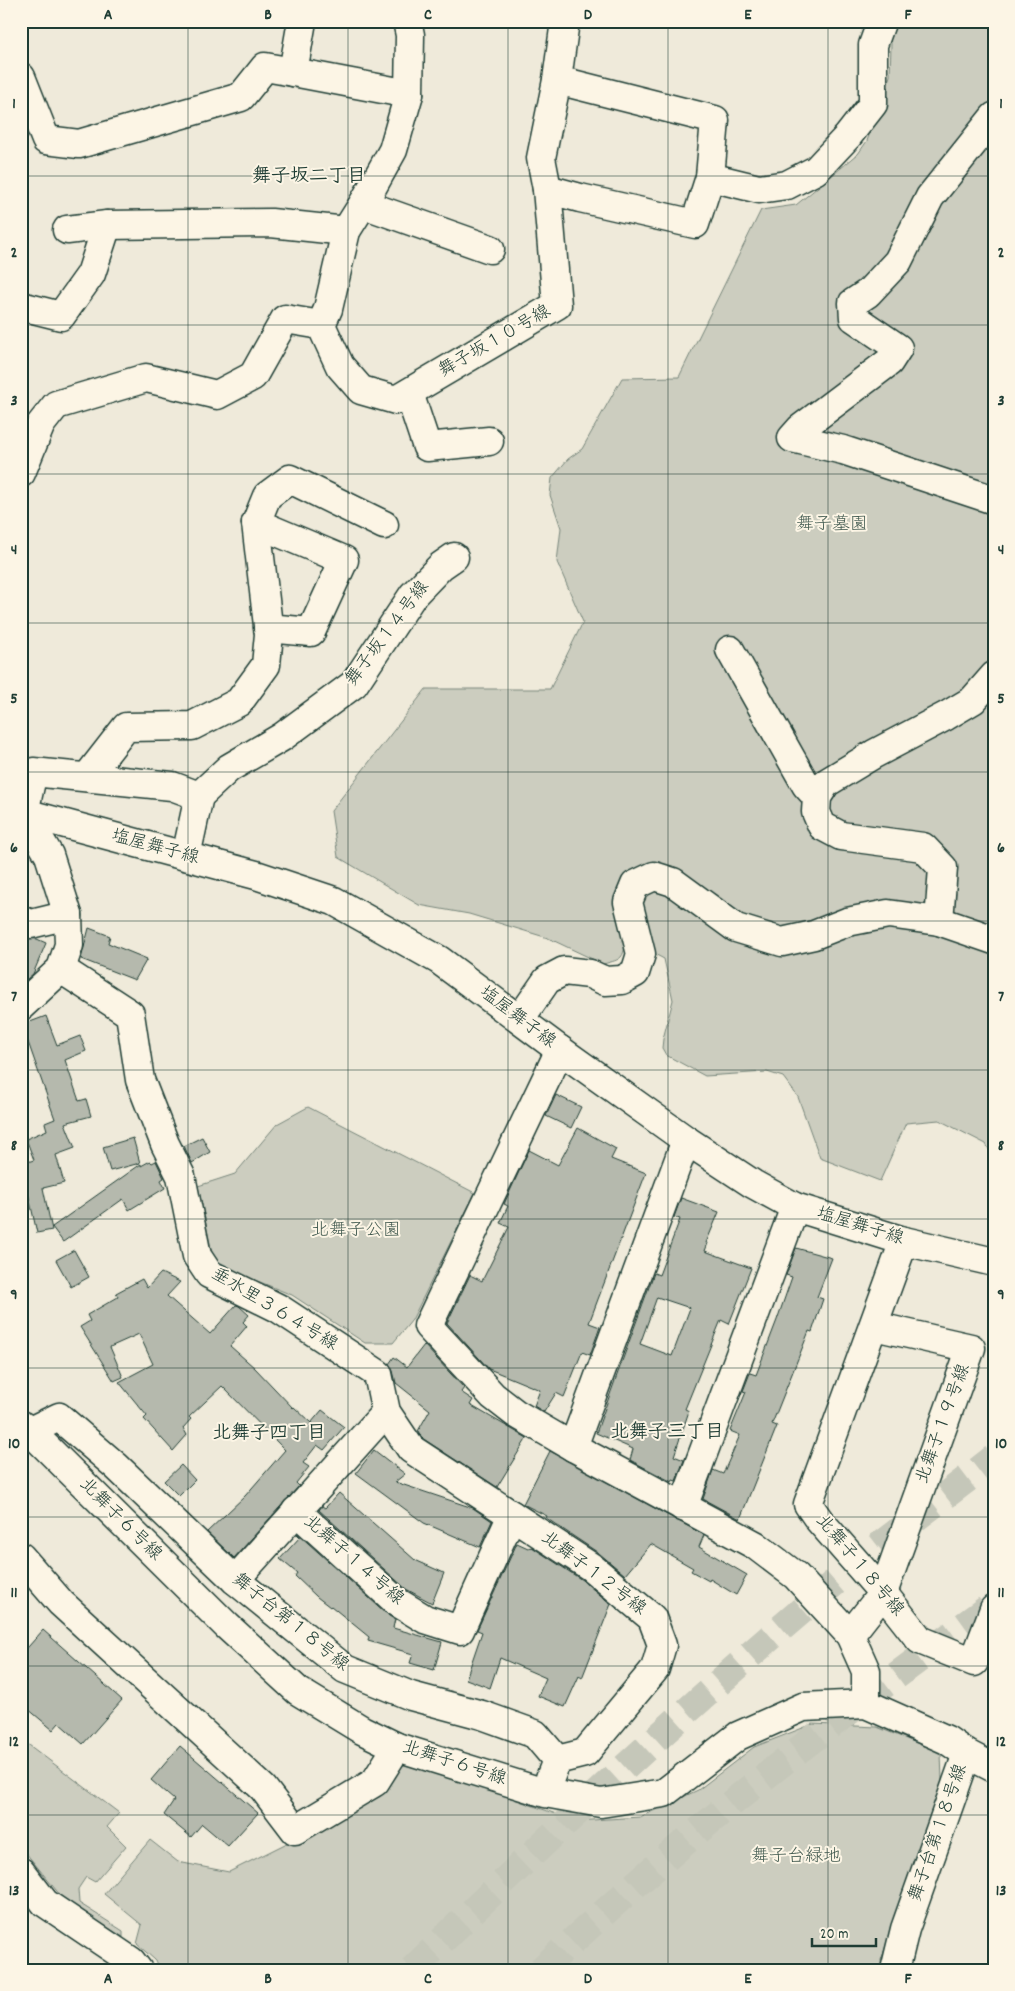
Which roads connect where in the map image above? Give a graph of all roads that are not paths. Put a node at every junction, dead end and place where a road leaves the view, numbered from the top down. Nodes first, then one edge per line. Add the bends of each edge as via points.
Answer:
1 (302, 21) edge
2 (407, 21) edge
3 (566, 21) edge
4 (881, 23) dead end
5 (293, 72) junction
6 (21, 77) edge
7 (557, 80) junction
8 (409, 94) junction
9 (994, 117) edge
10 (710, 177) junction
11 (547, 189) junction
12 (363, 204) junction
13 (107, 224) junction
14 (67, 230) dead end
15 (346, 231) junction
16 (490, 249) dead end
17 (21, 306) edge
18 (321, 325) junction
19 (408, 393) junction
20 (489, 440) dead end
21 (21, 473) edge
22 (994, 500) edge
23 (256, 523) junction
24 (384, 525) dead end
25 (454, 557) dead end
26 (268, 628) junction
27 (730, 650) dead end
28 (994, 676) edge
29 (88, 778) junction
30 (199, 796) junction
31 (817, 796) junction
32 (23, 812) edge
33 (186, 856) junction
34 (68, 915) junction
35 (21, 920) edge
36 (939, 920) junction
37 (994, 940) edge
38 (61, 969) junction
39 (21, 1006) edge
40 (520, 1019) junction
41 (560, 1050) junction
42 (686, 1140) junction
43 (795, 1207) junction
44 (904, 1241) junction
45 (994, 1262) edge
46 (874, 1326) junction
47 (386, 1412) junction
48 (26, 1428) edge
49 (573, 1446) junction
50 (682, 1507) junction
51 (296, 1511) junction
52 (512, 1515) junction
53 (21, 1557) edge
54 (235, 1580) junction
55 (883, 1593) junction
56 (994, 1609) edge
57 (850, 1635) junction
58 (866, 1704) junction
59 (397, 1747) junction
60 (967, 1754) junction
61 (557, 1760) junction
62 (994, 1768) edge
63 (545, 1793) junction
64 (21, 1872) edge
65 (132, 1967) edge
66 (895, 1970) edge

1 - 5 street
2 - 8 street via 410,35
3 - 7 street
4 - 10 street via 873,45 873,104 816,170 787,185 759,189
5 - 6 street via 265,67 241,97 79,144 46,140
5 - 8 street
7 - 10 street via 715,120
7 - 11 street via 541,158
8 - 12 street via 393,150
9 - 22 street via 930,198 898,261 868,293 853,303 854,318 898,348 889,362 800,428 792,438 843,450
10 - 11 street via 695,224
11 - 19 street, 舞子坂１０号線 via 557,305
12 - 15 street
12 - 16 street
13 - 14 street
13 - 15 street via 271,223
13 - 17 street via 91,274 61,316
15 - 18 street via 328,309
18 - 19 street, 舞子坂１０号線 via 340,366 361,390 396,400
18 - 21 street via 284,319 253,376 217,396 146,378 56,405 41,424
19 - 20 street via 427,447
23 - 24 street via 267,496 290,479
23 - 26 street
23 - 26 street via 344,560 311,632
25 - 30 street, 舞子坂１４号線 via 413,595 354,684 282,737 229,768
26 - 29 street via 266,665 239,702 192,726 126,728
27 - 31 street via 806,785
28 - 31 street via 973,700 826,783
29 - 30 street via 172,786
29 - 32 street via 34,772
30 - 33 street
31 - 36 street via 816,812 822,826 841,836 924,847 943,868
32 - 33 street, 塩屋舞子線
32 - 34 street via 49,855
33 - 40 street, 塩屋舞子線 via 334,900 439,960
34 - 35 street via 31,924
34 - 38 street via 69,945
36 - 37 street
36 - 40 street via 888,914 782,942 736,928 673,882 654,876 635,885 628,902 640,954 634,973 622,980 605,981 590,974 564,970 547,980
38 - 39 street
38 - 47 street, 垂水里３６４号線 via 130,1014 140,1080 181,1176 197,1256 209,1274 278,1308 378,1374
40 - 41 street, 塩屋舞子線
41 - 42 street, 塩屋舞子線
41 - 49 street via 428,1326 493,1396 515,1413
42 - 43 street, 塩屋舞子線
42 - 49 street
43 - 44 street, 塩屋舞子線
43 - 50 street
44 - 45 street, 塩屋舞子線
44 - 46 street, 北舞子１８号線
46 - 55 street, 北舞子１８号線 via 808,1504
46 - 55 street, 北舞子１９号線 via 971,1348
47 - 51 street
47 - 52 street, 北舞子１２号線 via 412,1450
48 - 54 street, 舞子台第１８号線 via 59,1417 116,1466
48 - 59 street, 北舞子６号線 via 227,1626 298,1691
49 - 50 street
50 - 57 street via 754,1545 796,1576
51 - 52 street, 北舞子１４号線 via 397,1602 426,1619 460,1630
51 - 54 street
52 - 61 street, 北舞子１２号線 via 590,1567 652,1618 662,1645 655,1669 585,1753
53 - 59 street via 62,1603 263,1788 295,1830 375,1782
54 - 61 street, 舞子台第１８号線 via 345,1669 411,1696 482,1715 535,1734
55 - 56 street, 北舞子１８号線 via 920,1640 974,1662
55 - 57 street
57 - 58 street via 866,1671
58 - 60 street, 北舞子６号線 via 947,1740
58 - 63 street, 北舞子６号線 via 803,1708 738,1736 664,1793 601,1803
59 - 63 street, 北舞子６号線
60 - 62 street, 北舞子６号線
60 - 66 street, 舞子台第１８号線 via 906,1929
61 - 63 street
64 - 65 street via 45,1904

